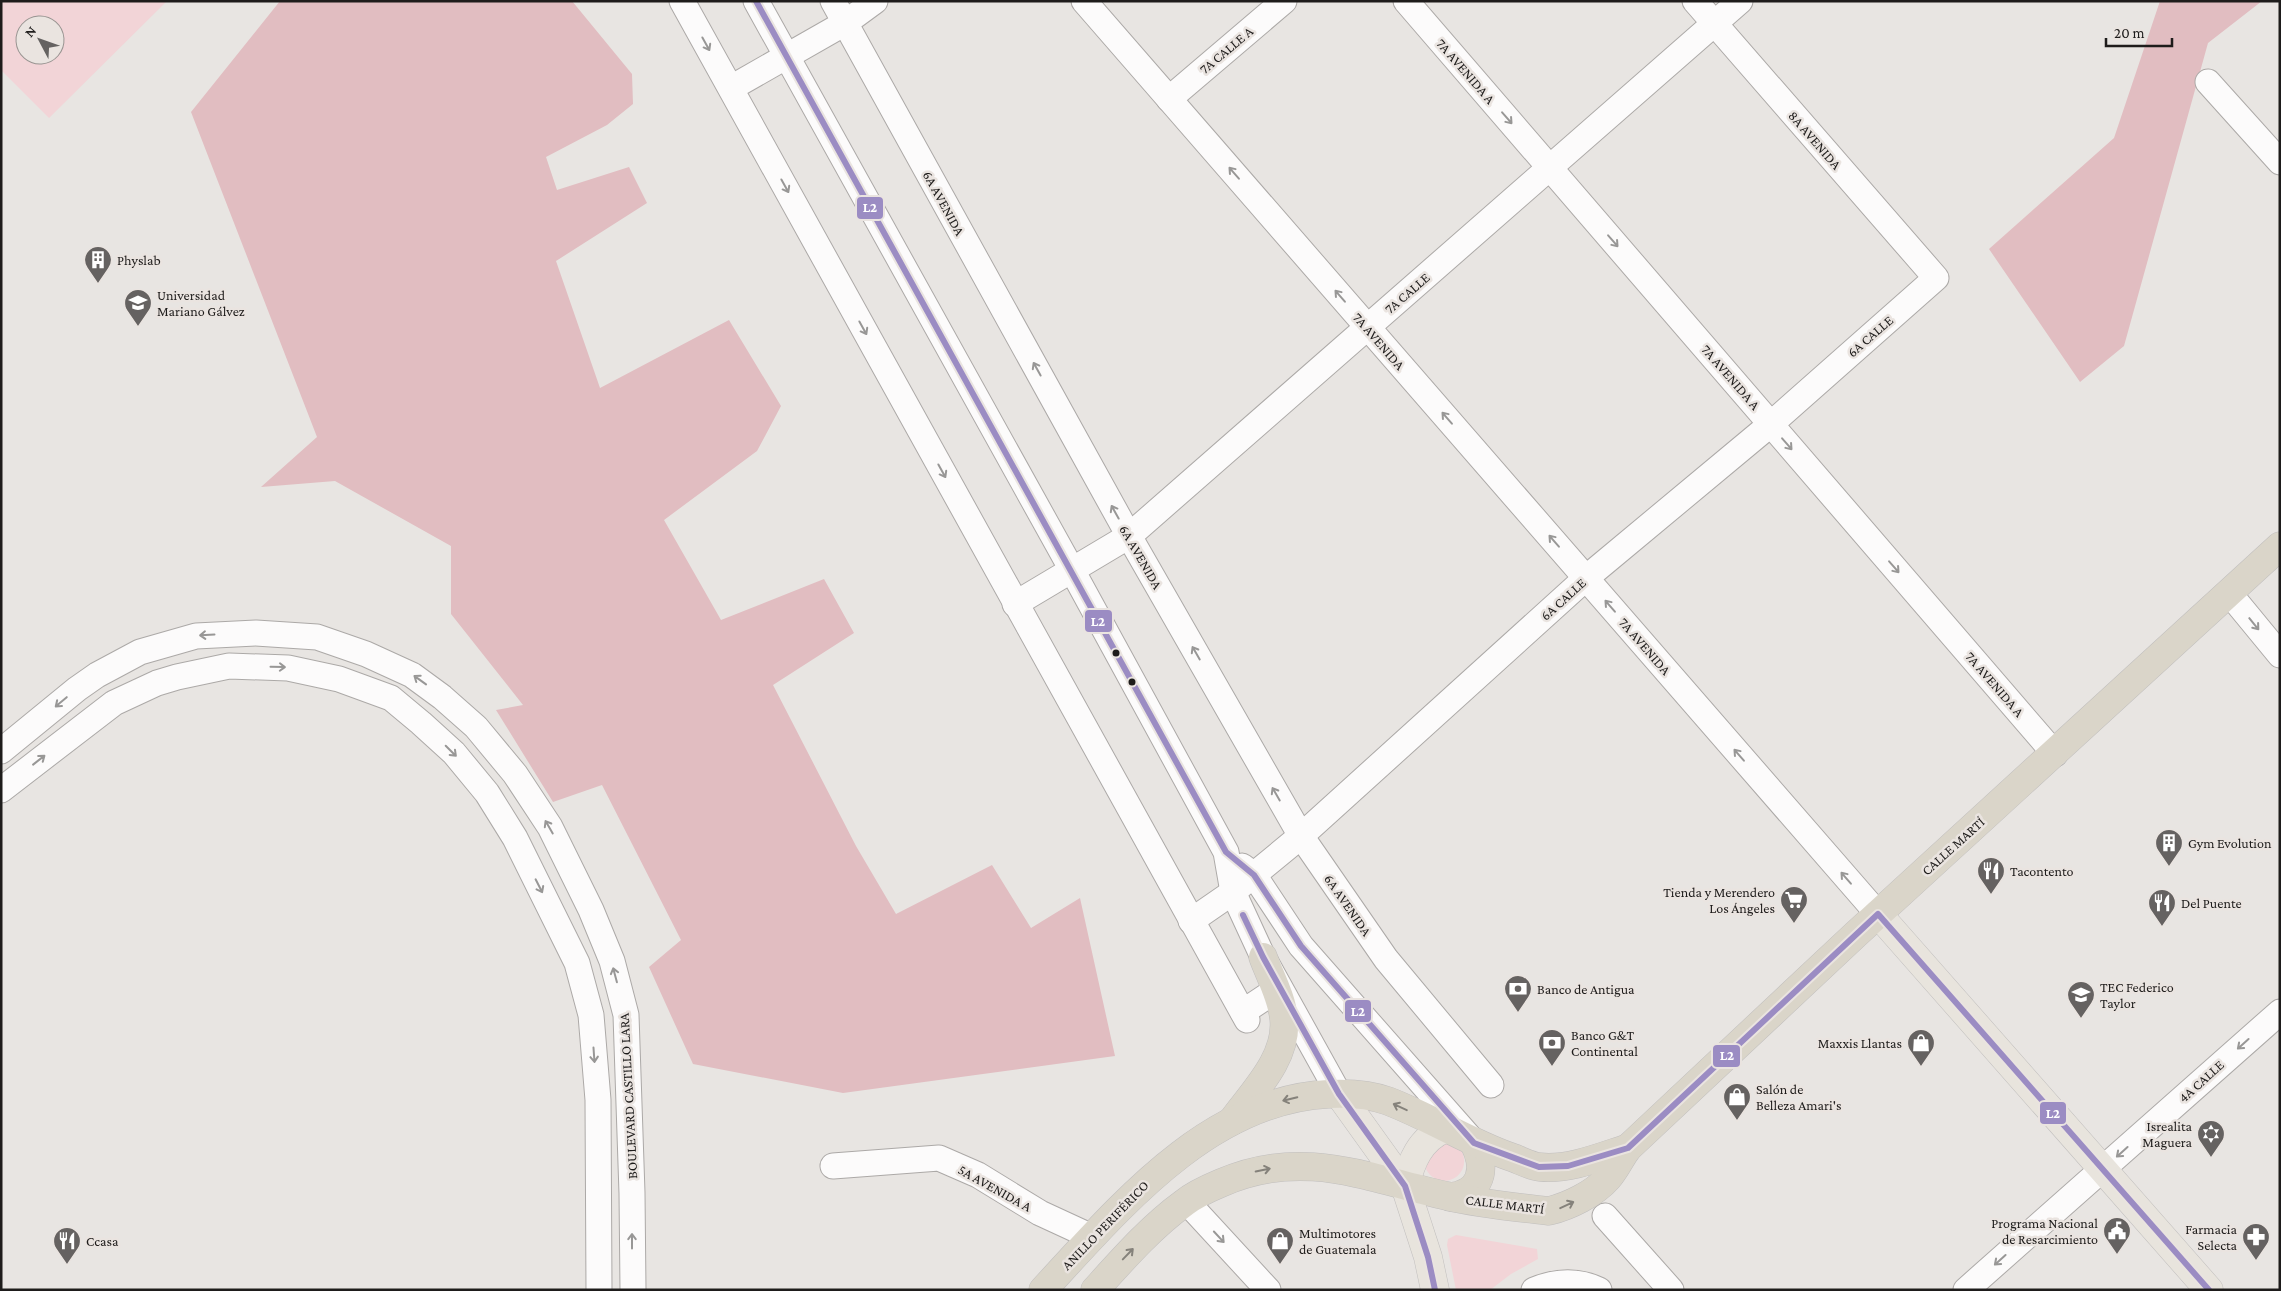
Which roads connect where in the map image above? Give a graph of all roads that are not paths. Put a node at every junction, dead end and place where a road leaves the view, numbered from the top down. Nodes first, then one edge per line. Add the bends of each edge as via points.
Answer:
1 (682, 1) edge
2 (756, 1) edge
3 (875, 1) edge
4 (1084, 1) edge
5 (1284, 1) edge
6 (1406, 1) edge
7 (1695, 1) edge
8 (1740, 1) edge
9 (839, 12) edge
10 (1714, 24) junction
11 (787, 56) junction
12 (2208, 82) dead end
13 (731, 88) junction
14 (1169, 99) junction
15 (2280, 162) edge
16 (1550, 168) junction
17 (1936, 278) joint
18 (1368, 327) junction
19 (1770, 424) junction
20 (1129, 536) junction
21 (2280, 546) edge
22 (1072, 570) junction
23 (1586, 578) junction
24 (2229, 593) junction
25 (1015, 604) junction
26 (2280, 655) edge
27 (97, 675) junction
28 (442, 697) junction
29 (114, 703) junction
30 (421, 723) junction
31 (1, 751) edge
32 (2055, 754) junction
33 (5, 780) edge
34 (1301, 836) junction
35 (1226, 852) junction
36 (1254, 875) junction
37 (1233, 892) junction
38 (1878, 914) junction
39 (1191, 920) junction
40 (1263, 956) junction
41 (1276, 990) junction
42 (2280, 1012) edge
43 (591, 1015) junction
44 (626, 1015) junction
45 (1491, 1085) dead end
46 (1339, 1094) junction
47 (1228, 1125) junction
48 (1444, 1129) junction
49 (1474, 1143) junction
50 (1628, 1148) junction
51 (833, 1166) dead end
52 (2102, 1169) junction
53 (1411, 1188) junction
54 (1450, 1197) junction
55 (1186, 1202) junction
56 (1604, 1216) dead end
57 (1092, 1237) junction
58 (599, 1290) edge
59 (633, 1290) edge
60 (1043, 1290) edge
61 (1095, 1290) edge
62 (1268, 1290) edge
63 (1435, 1290) edge
64 (1534, 1290) edge
65 (1599, 1290) edge
66 (1671, 1290) edge
67 (1966, 1290) edge
68 (2209, 1290) edge

1 -> 13 street
2 - 11 street
3 - 9 street
4 - 14 street, 7A AVENIDA
5 - 14 street, 7A CALLE A
6 -> 16 street, 7A AVENIDA A
7 - 10 street, 8A AVENIDA
8 - 10 street, 7A CALLE
9 - 11 street
20 -> 9 street, 6A AVENIDA
10 - 16 street, 7A CALLE
10 - 17 street, 8A AVENIDA
11 - 13 street
11 - 22 street
12 - 15 street
13 -> 25 street
18 -> 14 street, 7A AVENIDA
16 - 18 street, 7A CALLE
16 -> 19 street, 7A AVENIDA A
17 - 19 street, 6A CALLE
18 - 20 street, 7A CALLE
23 -> 18 street, 7A AVENIDA
19 - 23 street, 6A CALLE
19 -> 32 street, 7A AVENIDA A
20 - 22 street, 7A CALLE
34 -> 20 street, 6A AVENIDA
21 - 24 highway, CALLE MARTÍ
22 - 25 street, 7A CALLE
22 - 35 street
23 - 34 street, 6A CALLE
38 -> 23 street, 7A AVENIDA
24 -> 26 street
24 - 32 highway, CALLE MARTÍ
25 - 39 street
28 -> 27 street, BOULEVARD CASTILLO LARA via 412,675 358,651 317,637 256,632 196,636 140,652
27 - 29 street
27 -> 31 street, BOULEVARD CASTILLO LARA
28 - 30 street
44 -> 28 street, BOULEVARD CASTILLO LARA via 612,961 550,827 515,774 476,727
29 -> 30 street via 157,683 229,666 288,668 339,680 391,698
33 -> 29 street
30 -> 43 street via 454,753 487,793 515,838 577,963
32 - 38 highway, CALLE MARTÍ
34 - 36 street, 6A CALLE
34 - 45 street, 6A AVENIDA via 1386,959
35 - 36 street
35 - 37 street
36 - 37 street, 6A CALLE
36 - 49 street via 1301,946
37 - 39 street, 6A CALLE
37 - 40 street
38 - 50 highway, CALLE MARTÍ
38 - 52 main road, 7A AVENIDA
39 - 41 street via 1245,1016
40 - 41 highway
40 - 46 street
41 - 47 highway via 1284,1021 1280,1050 1271,1068
42 -> 52 street, 4A CALLE
43 - 44 street
43 -> 58 street via 598,1100
59 -> 44 street, BOULEVARD CASTILLO LARA
46 -> 47 highway, ANILLO PERIFÉRICO via 1284,1100
48 -> 46 highway, ANILLO PERIFÉRICO via 1387,1101
46 - 53 main road
47 - 57 highway, ANILLO PERIFÉRICO via 1147,1181
48 - 49 highway, CALLE MARTÍ
48 - 53 main road via 1422,1144 1410,1170
49 - 50 highway, CALLE MARTÍ via 1539,1167 1568,1166
49 - 54 highway via 1481,1157 1480,1175 1470,1190
54 -> 50 highway, CALLE MARTÍ via 1549,1211 1588,1194 1608,1179
51 - 57 street, 5A AVENIDA A via 939,1158 978,1175 1040,1213
52 -> 67 street, 4A CALLE
52 - 68 main road, 7A AVENIDA
53 - 54 highway, CALLE MARTÍ
55 -> 53 highway via 1234,1177 1284,1166 1334,1168
53 - 63 main road
61 -> 55 highway via 1146,1234
55 -> 62 street
56 - 66 street
57 - 60 highway, ANILLO PERIFÉRICO
64 - 65 street via 1569,1282

